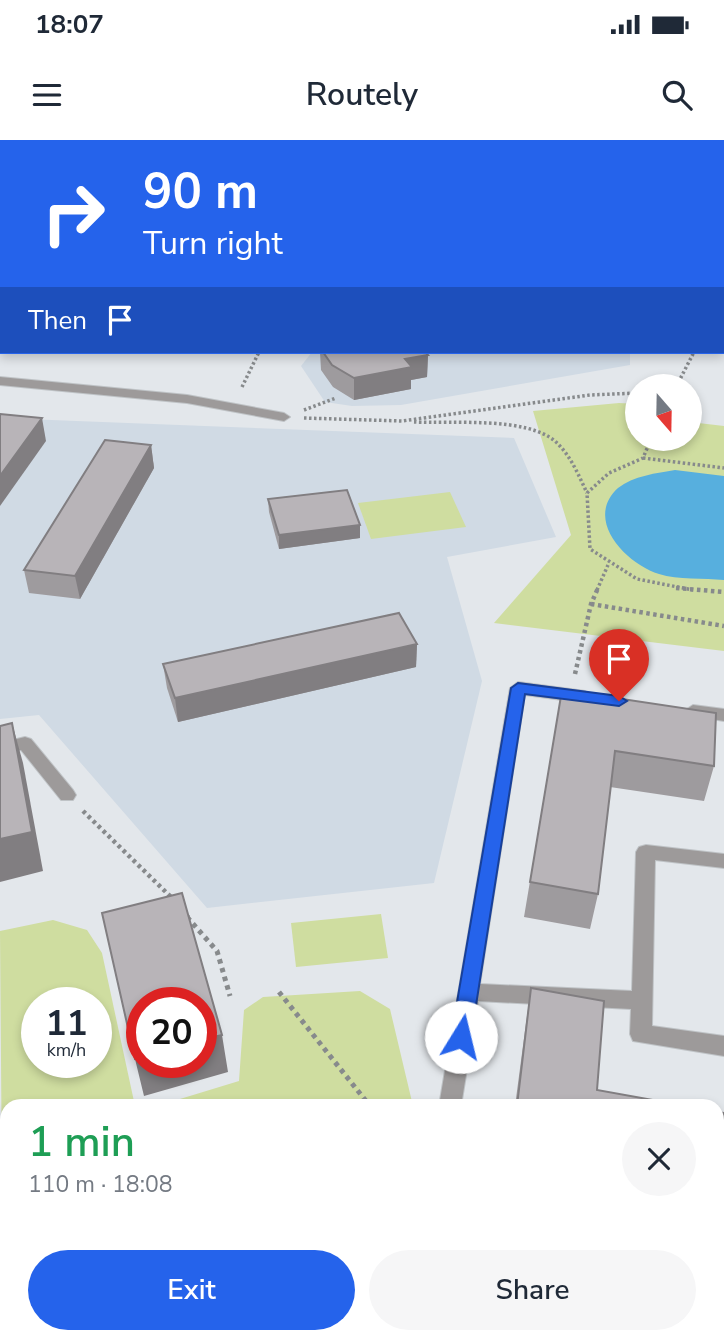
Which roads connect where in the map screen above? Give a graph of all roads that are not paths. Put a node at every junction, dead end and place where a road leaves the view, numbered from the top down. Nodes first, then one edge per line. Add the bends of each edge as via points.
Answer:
1 (0, 381) edge
2 (284, 418) road end
3 (606, 699) edge
4 (671, 708) edge
5 (724, 715) edge
6 (0, 749) edge
7 (67, 795) road end
8 (724, 861) edge
9 (469, 992) junction
10 (642, 1001) junction
11 (724, 1046) edge
12 (451, 1099) edge

1 - 2 street via 187,399
3 - 9 street via 518,688
4 - 5 street
6 - 7 street via 24,743
8 - 10 street via 646,852
9 - 10 street
9 - 12 street
10 - 11 street via 641,1034

